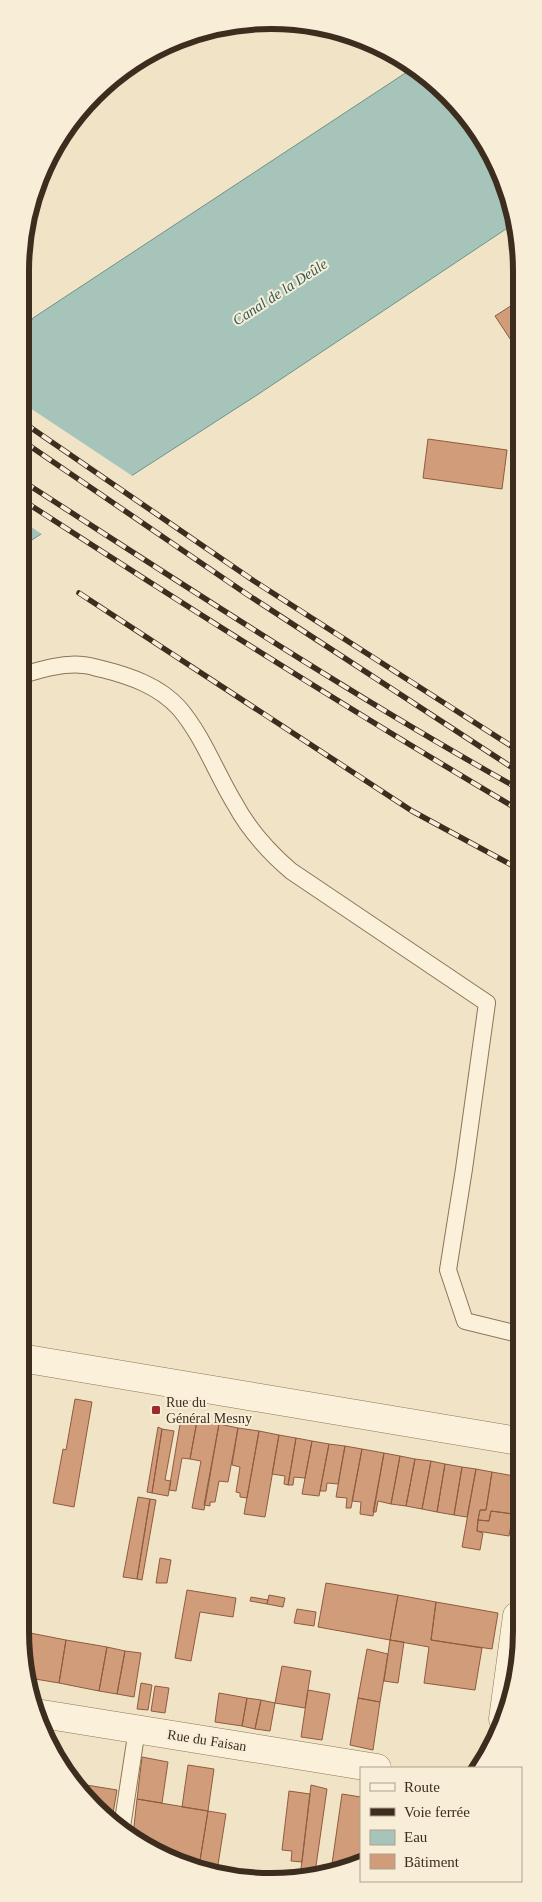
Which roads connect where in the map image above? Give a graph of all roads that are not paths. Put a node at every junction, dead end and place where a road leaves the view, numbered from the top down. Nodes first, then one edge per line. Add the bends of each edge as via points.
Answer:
1 (29, 673) edge
2 (513, 1333) edge
3 (29, 1359) edge
4 (513, 1440) edge
5 (513, 1643) edge
6 (507, 1688) edge
7 (43, 1713) edge
8 (137, 1729) junction
9 (371, 1767) edge
10 (123, 1822) edge

1 - 2 lane via 49,667 84,664 122,674 150,686 179,708 199,737 235,806 274,856 291,871 487,1003 448,1270 465,1321
3 - 4 street
5 - 6 street
7 - 8 street, Rue du Faisan
8 - 9 street, Rue du Faisan
8 - 10 lane

